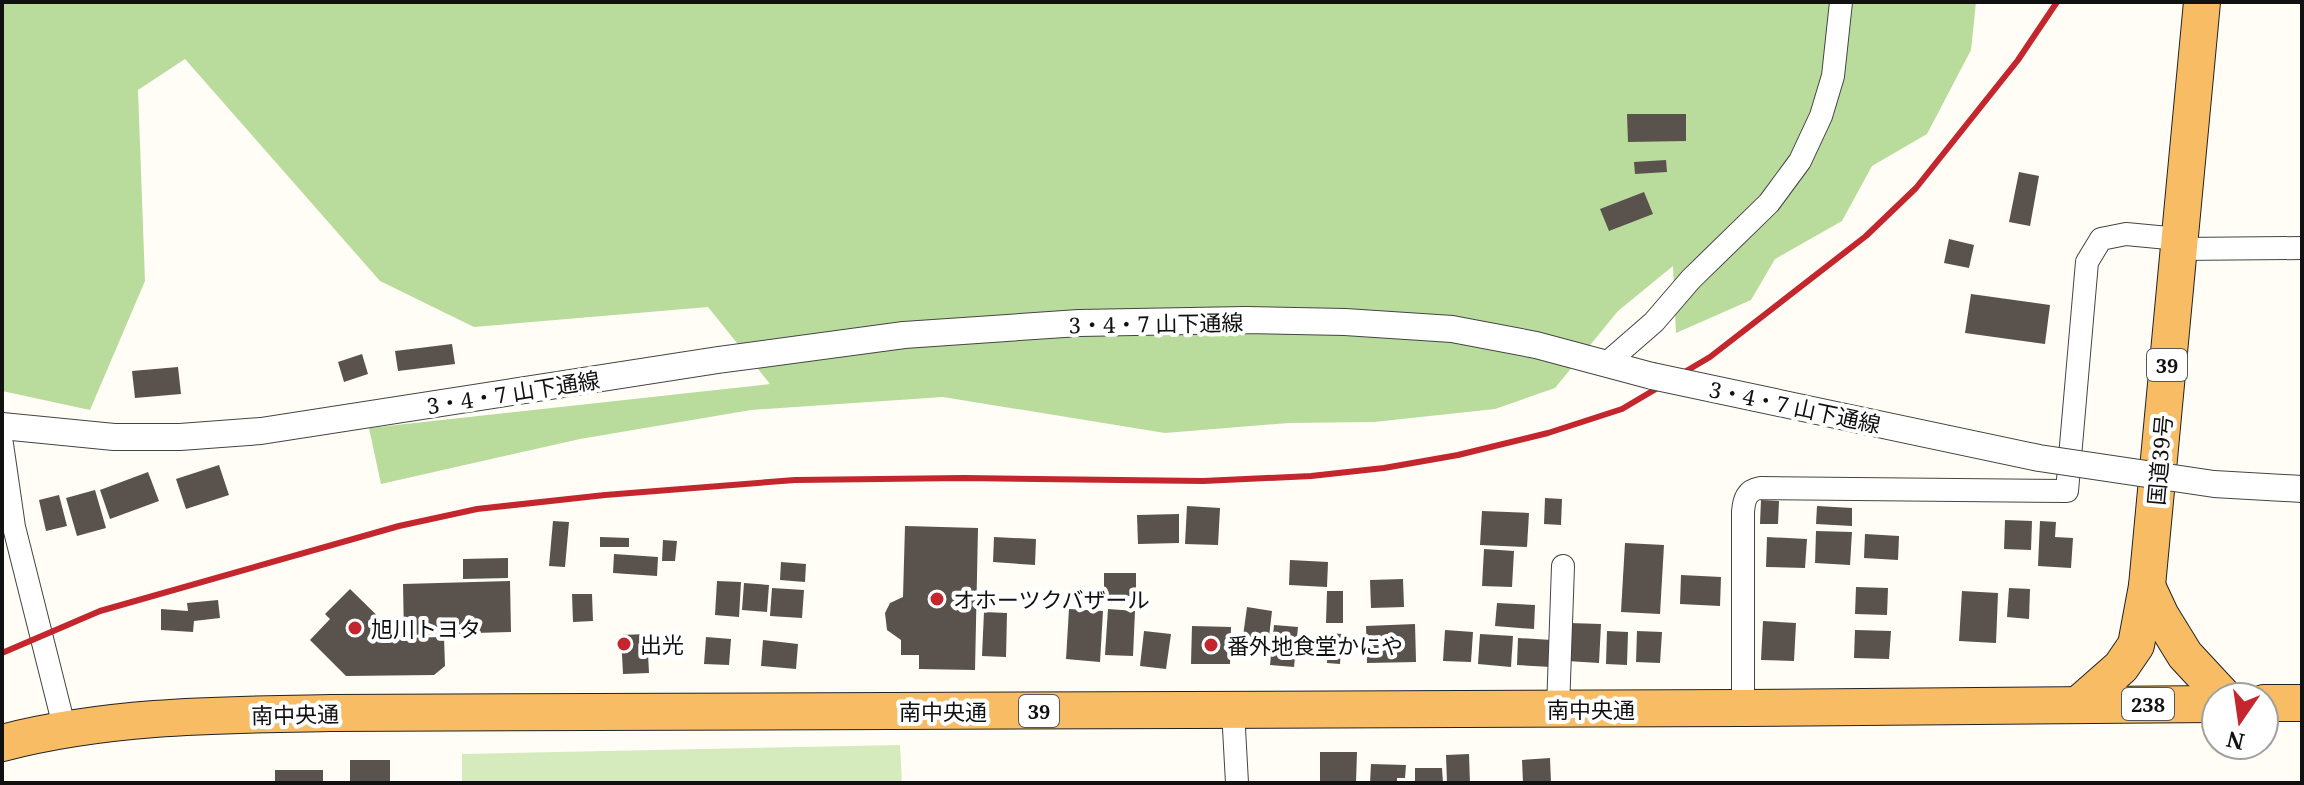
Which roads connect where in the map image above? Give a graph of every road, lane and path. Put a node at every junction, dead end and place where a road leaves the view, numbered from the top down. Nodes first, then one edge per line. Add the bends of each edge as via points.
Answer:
1 (1841, 2) edge
2 (2202, 2) edge
3 (2178, 244) junction
4 (2302, 248) edge
5 (1608, 362) junction
6 (2, 426) edge
7 (2, 444) edge
8 (2302, 489) edge
9 (1563, 566) dead end
10 (2147, 586) junction
11 (2209, 681) edge
12 (2280, 703) edge
13 (2302, 703) edge
14 (2079, 704) junction
15 (2200, 704) edge
16 (1743, 708) junction
17 (1558, 709) junction
18 (1233, 710) junction
19 (65, 730) junction
20 (2, 743) edge
21 (1237, 783) edge

1 - 5 street via 1833,76 1800,161 1769,203
2 - 3 highway, 国道39号 / 39
3 - 4 street
3 - 10 highway, 国道39号 / 39
3 - 16 street via 2126,234 2101,239 2087,262 2067,491 1760,488 1747,494
5 - 6 street, 3・4・7 山下通線 via 1452,329 1246,320 1079,323 904,335 261,431 114,437
5 - 8 street, 3・4・7 山下通線, bridge via 1652,376 2039,458 2214,484
7 - 19 street via 14,527
9 - 17 street
10 - 11 highway via 2185,655
10 - 14 highway, 国道39号 / 39 via 2136,645 2121,667
12 - 13 highway
14 - 15 highway, 238
14 - 16 highway, 南中央通 / 39
16 - 17 highway, 南中央通 / 39
17 - 18 highway, 南中央通 / 39
18 - 19 highway, 南中央通 / 39 via 316,713 154,718
18 - 21 street
19 - 20 highway, 南中央通 / 39

